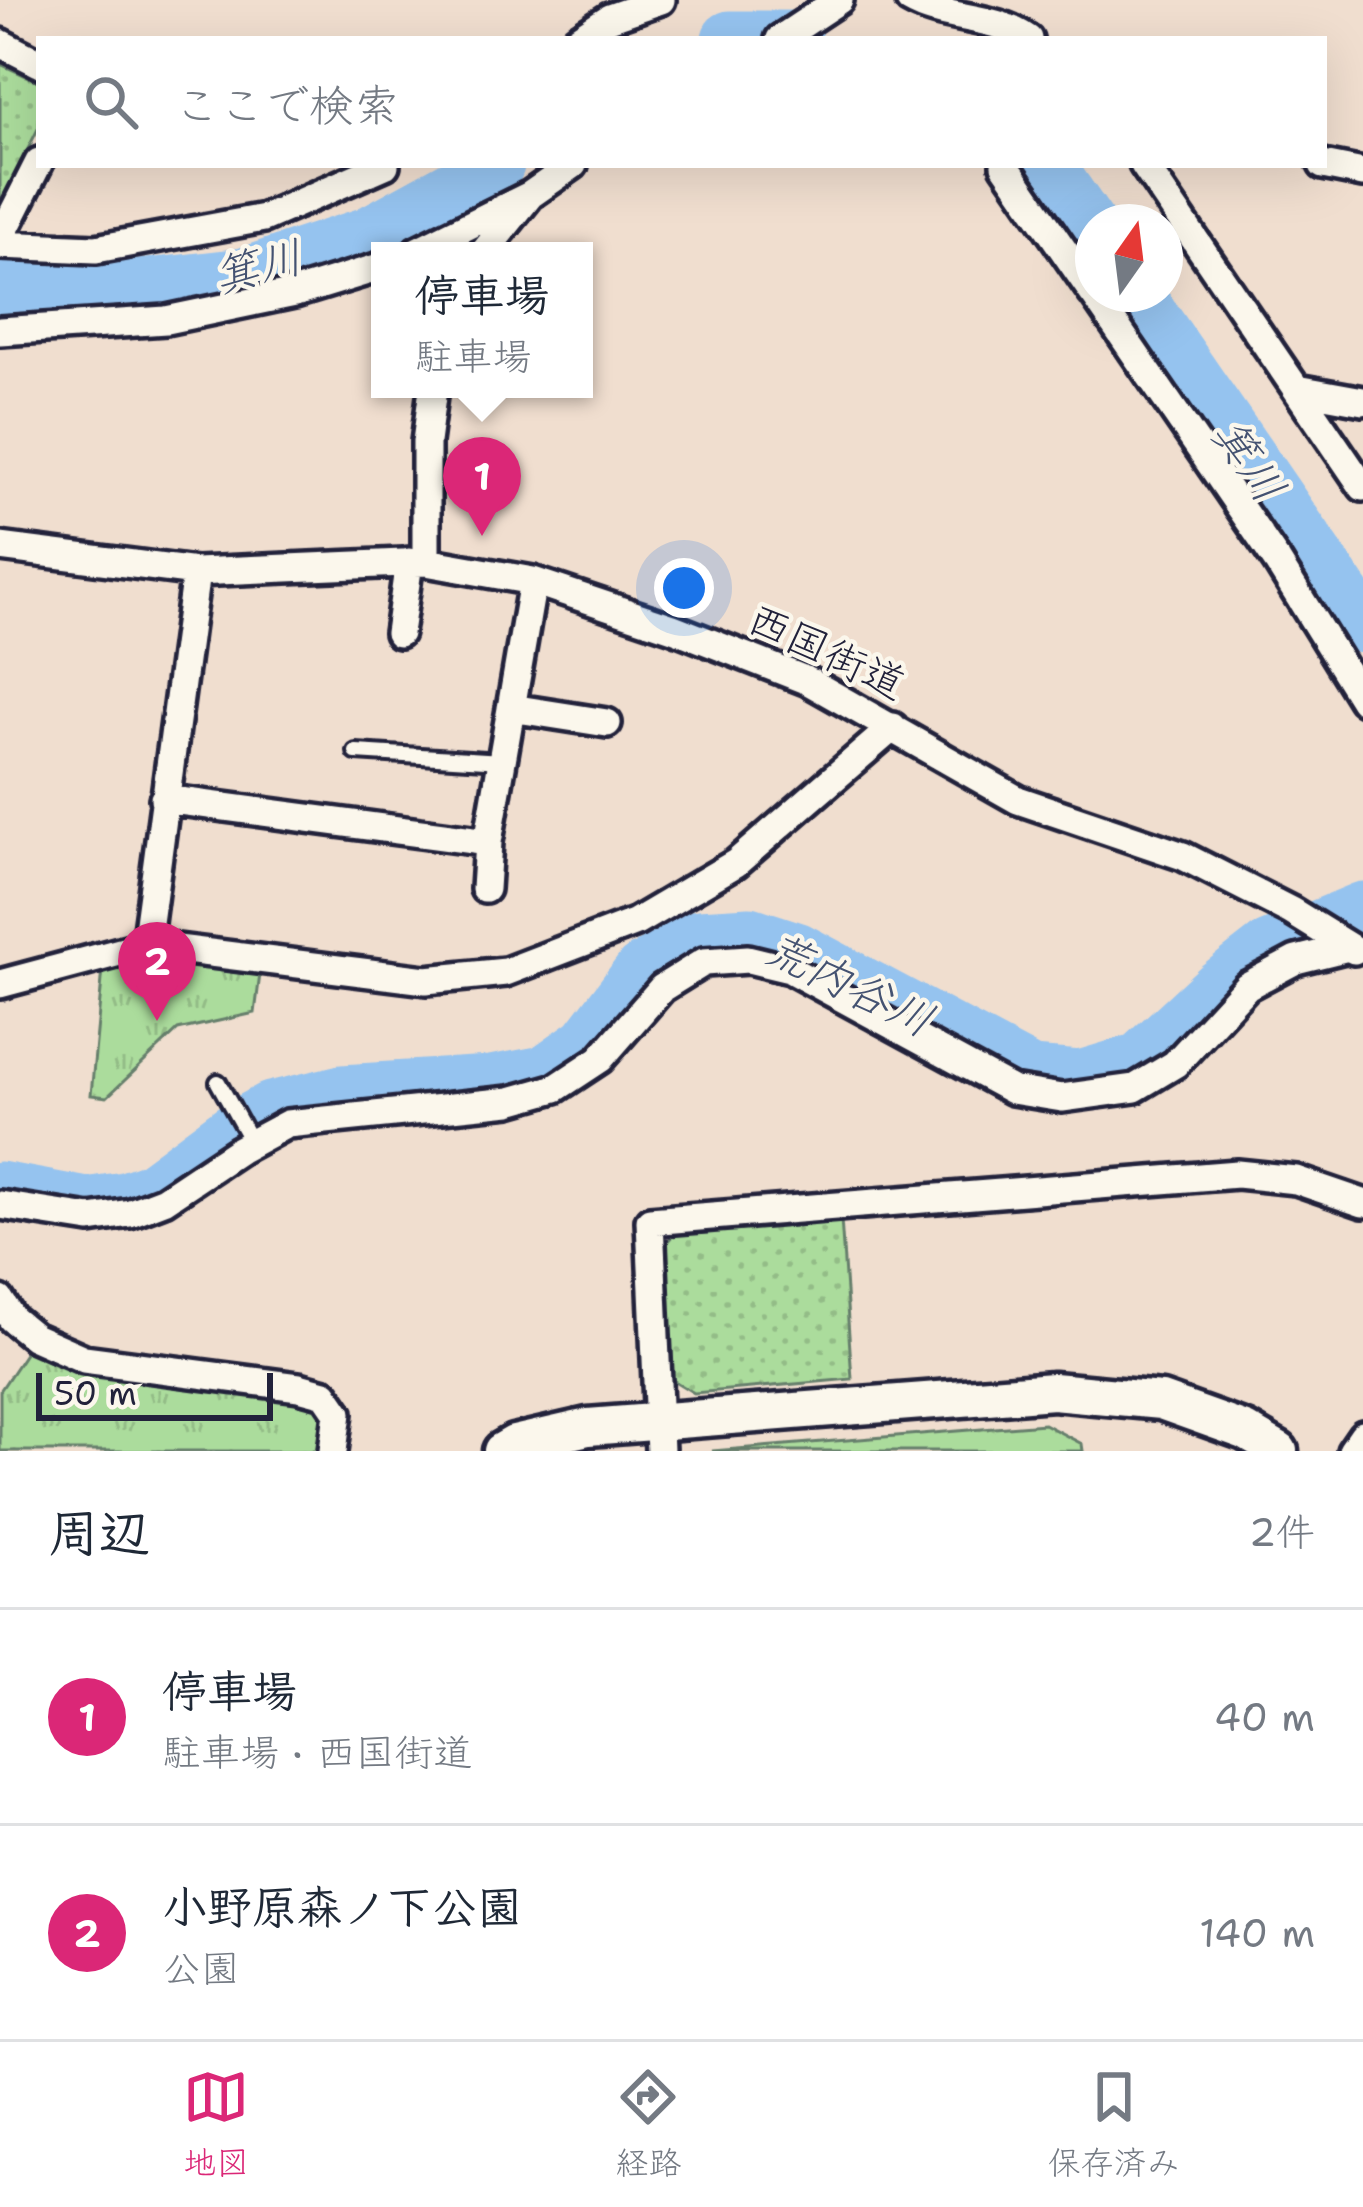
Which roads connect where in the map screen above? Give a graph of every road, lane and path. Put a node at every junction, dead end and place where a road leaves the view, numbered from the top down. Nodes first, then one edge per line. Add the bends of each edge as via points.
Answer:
1 (662, 0) edge
2 (910, 0) edge
3 (832, 1) edge
4 (582, 36) edge
5 (784, 36) edge
6 (1024, 36) edge
7 (0, 43) edge
8 (36, 61) edge
9 (1327, 166) edge
10 (36, 168) edge
11 (378, 168) edge
12 (569, 168) edge
13 (1007, 168) edge
14 (1146, 168) edge
15 (1363, 173) edge
16 (530, 195) junction
17 (0, 242) edge
18 (435, 242) edge
19 (492, 242) edge
20 (1075, 268) edge
21 (371, 270) edge
22 (1105, 312) edge
23 (0, 331) edge
24 (1297, 389) junction
25 (432, 398) edge
26 (1363, 401) edge
27 (1363, 488) edge
28 (0, 547) edge
29 (417, 562) junction
30 (196, 572) junction
31 (533, 581) junction
32 (399, 633) dead end
33 (1363, 700) edge
34 (511, 708) junction
35 (607, 723) dead end
36 (893, 727) junction
37 (356, 752) dead end
38 (502, 761) junction
39 (164, 799) junction
40 (488, 842) junction
41 (485, 889) dead end
42 (146, 945) junction
43 (1356, 951) edge
44 (0, 984) edge
45 (218, 1082) dead end
46 (245, 1129) junction
47 (1363, 1203) edge
48 (0, 1205) edge
49 (0, 1300) edge
50 (659, 1435) edge
51 (1363, 1435) edge
52 (333, 1451) edge
53 (502, 1451) edge
54 (1279, 1451) edge
55 (1352, 1451) edge

1 - 4 street
2 - 6 street
3 - 5 street
7 - 8 street
9 - 15 street
10 - 17 street
11 - 17 street via 265,218 96,249
12 - 16 street
13 - 20 street
14 - 24 street
16 - 18 street
16 - 19 street
21 - 23 street via 166,320
22 - 33 street
24 - 26 street
24 - 27 street
25 - 29 street
28 - 30 street, 西国街道
29 - 30 street, 西国街道
29 - 31 street, 西国街道
29 - 32 street
30 - 39 street
31 - 34 street
31 - 36 street, 西国街道 via 808,681
34 - 35 street
34 - 38 street
36 - 42 street via 736,863 636,922 506,972 426,980
36 - 43 street, 西国街道 via 1018,800 1183,856
37 - 38 lane
38 - 40 street
39 - 40 street
39 - 42 street
40 - 41 street
42 - 44 street
43 - 46 street via 1296,959 1247,986 1175,1064 1135,1088 1062,1098 1012,1090 789,970 748,959 704,962 662,988 600,1059 556,1088 510,1101
45 - 46 lane
46 - 48 street via 164,1200 130,1213 90,1220
47 - 50 street via 1296,1180 1237,1174 650,1221
49 - 52 street via 34,1337 84,1359 325,1394 338,1413
50 - 53 street via 588,1426
50 - 54 street via 1053,1391 1161,1401
51 - 55 street

